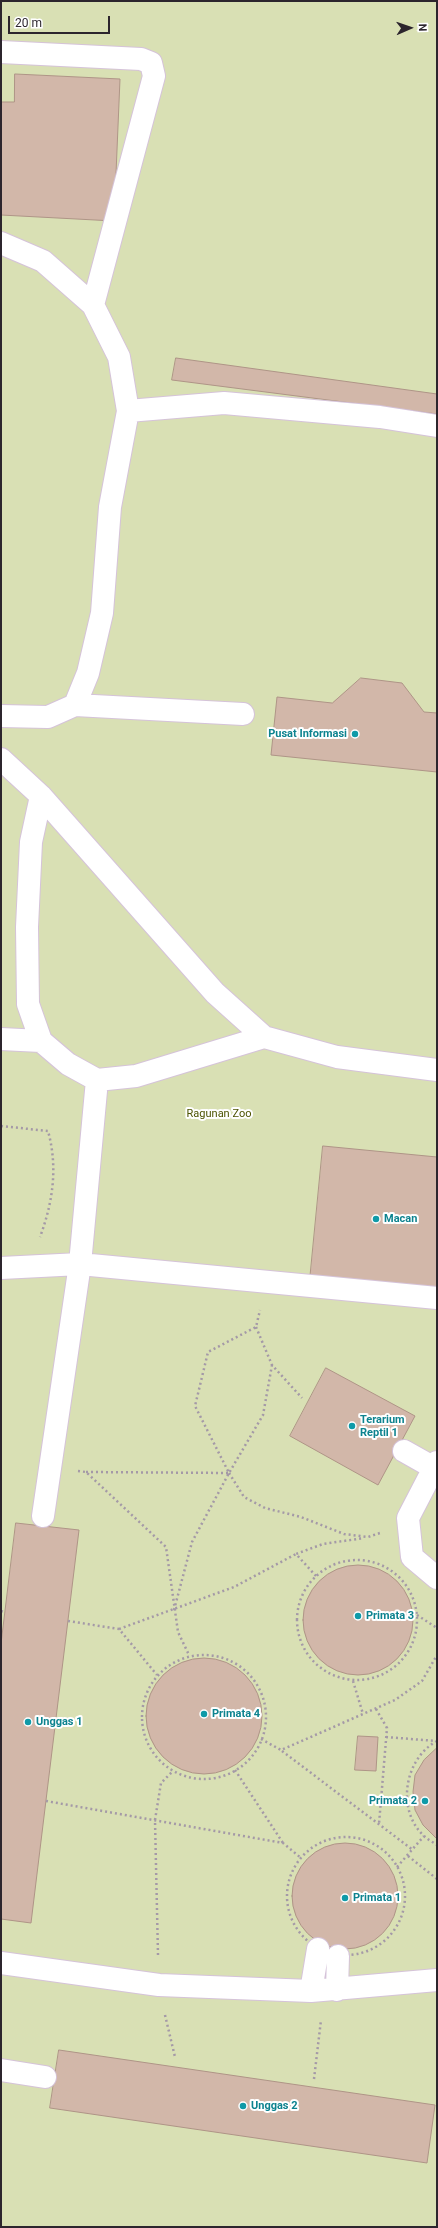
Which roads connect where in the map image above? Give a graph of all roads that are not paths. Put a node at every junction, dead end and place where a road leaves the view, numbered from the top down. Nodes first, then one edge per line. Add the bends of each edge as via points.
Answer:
1 (1, 52) edge
2 (1, 243) edge
3 (93, 304) junction
4 (128, 411) junction
5 (437, 426) edge
6 (75, 705) junction
7 (243, 714) dead end
8 (1, 716) edge
9 (1, 760) edge
10 (41, 796) junction
11 (264, 1037) junction
12 (1, 1039) edge
13 (41, 1041) junction
14 (437, 1070) edge
15 (98, 1080) junction
16 (80, 1264) junction
17 (1, 1268) edge
18 (437, 1298) edge
19 (404, 1451) dead end
20 (436, 1465) edge
21 (43, 1516) dead end
22 (437, 1578) edge
23 (328, 1953) road end
24 (1, 1963) edge
25 (437, 1980) edge
26 (324, 1991) junction
27 (1, 2070) edge
28 (45, 2078) dead end

1 - 3 lane via 142,59 151,63 154,76
2 - 3 lane via 43,260
3 - 4 lane via 119,357
4 - 5 lane via 224,403 380,417
4 - 6 lane via 110,507 102,613 88,673
6 - 7 lane
6 - 8 lane via 48,717
9 - 10 lane
10 - 11 lane via 215,993
10 - 13 lane via 31,842 27,927 28,1004
11 - 14 lane via 337,1057
11 - 15 lane via 136,1076
12 - 13 lane
13 - 15 lane via 68,1064
15 - 16 lane
16 - 17 lane
16 - 18 lane
16 - 21 lane
19 - 20 lane
20 - 22 lane via 408,1518 412,1557
23 - 26 lane
24 - 26 lane via 159,1985
25 - 26 lane
27 - 28 lane

